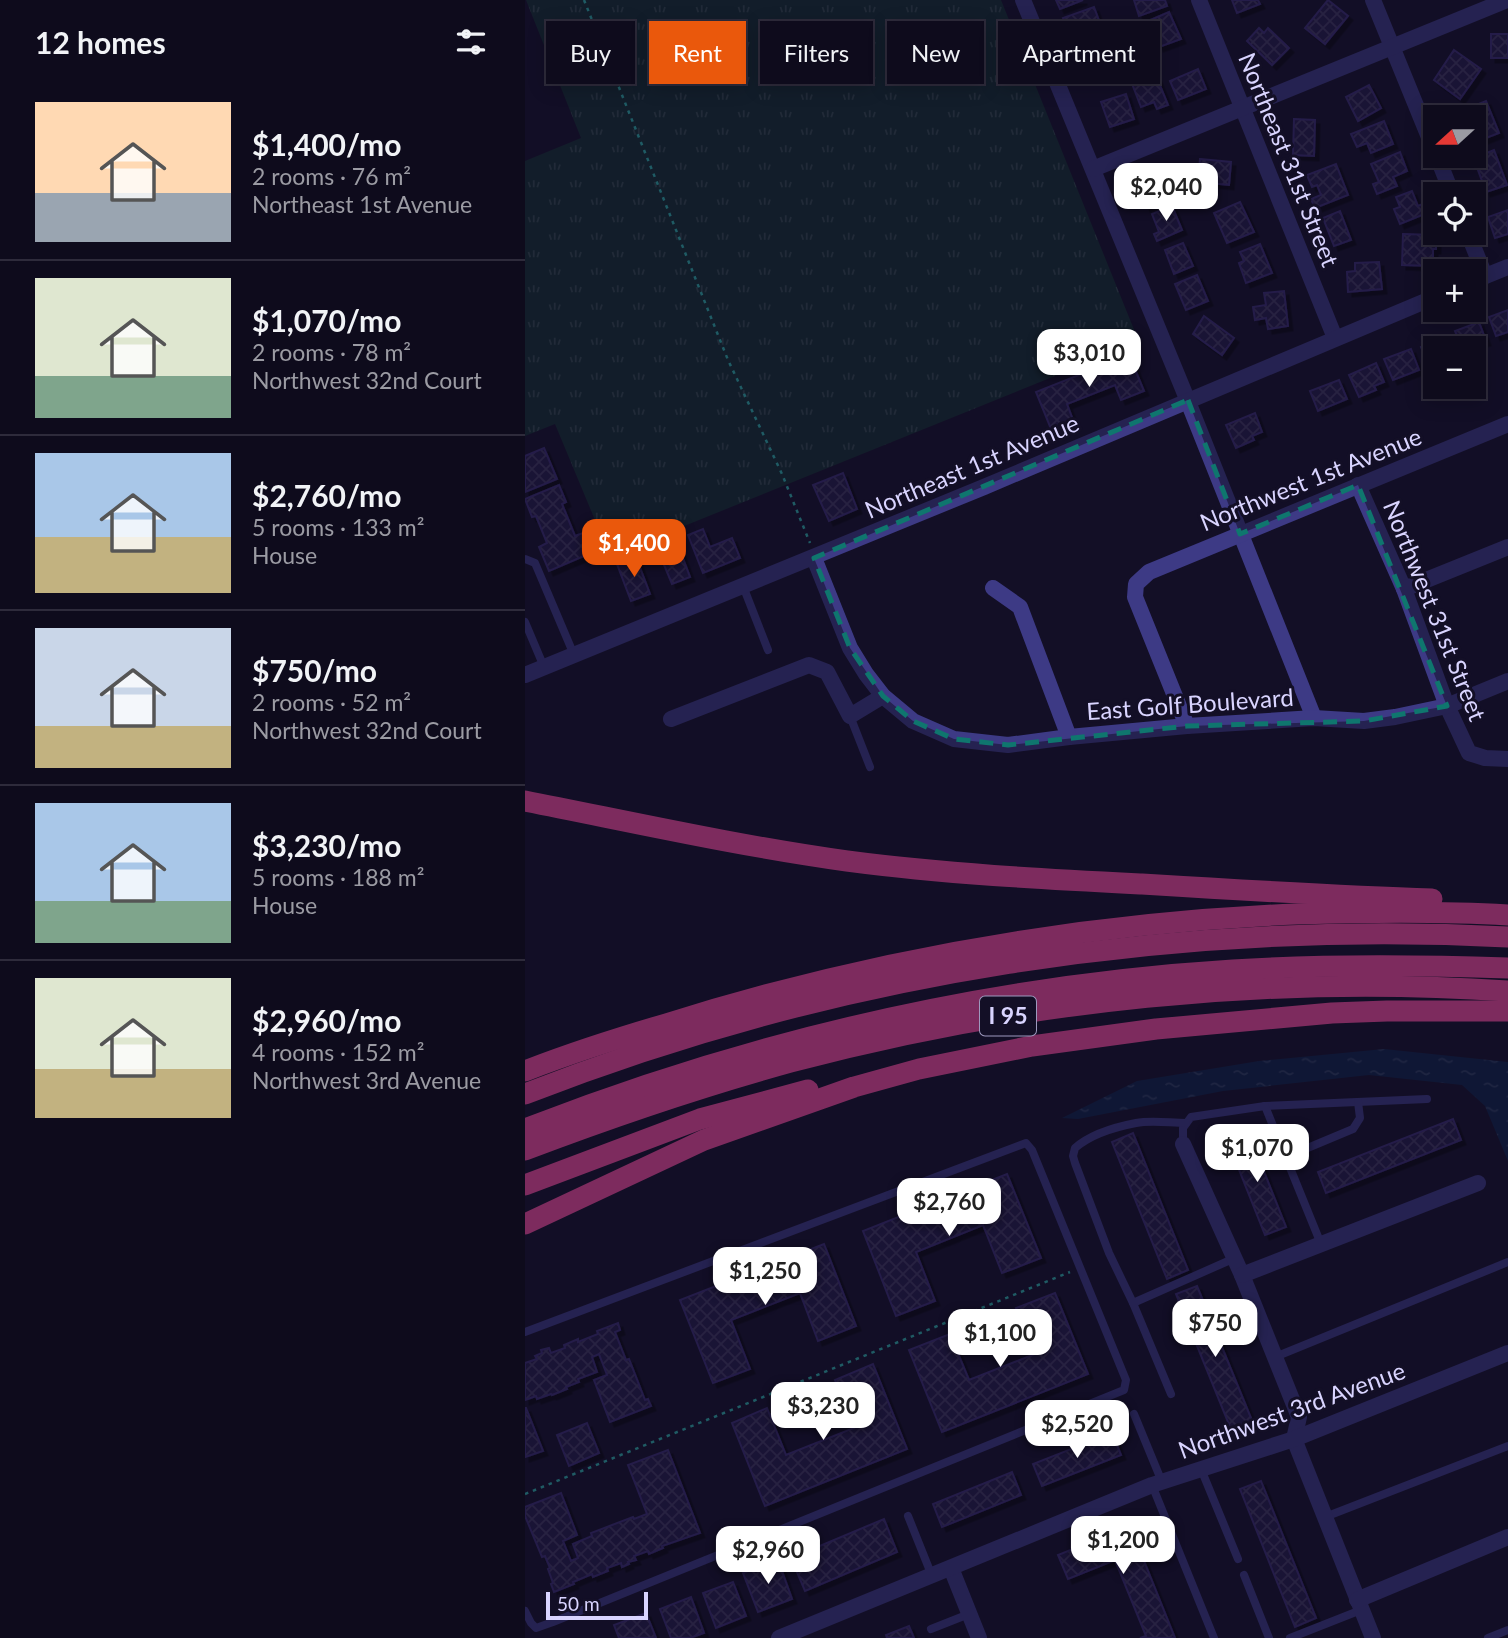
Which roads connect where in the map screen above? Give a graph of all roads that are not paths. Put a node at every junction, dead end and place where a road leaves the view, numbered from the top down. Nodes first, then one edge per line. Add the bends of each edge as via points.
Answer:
1 (1023, 0) edge
2 (1199, 0) edge
3 (1373, 0) edge
4 (1507, 0) edge
5 (1392, 47) junction
6 (1243, 109) junction
7 (1423, 122) edge
8 (1093, 169) junction
9 (1508, 267) edge
10 (1486, 275) edge
11 (1423, 302) edge
12 (1335, 338) junction
13 (1188, 400) junction
14 (1508, 424) edge
15 (1358, 485) junction
16 (1240, 534) junction
17 (1508, 547) edge
18 (814, 558) junction
19 (525, 559) edge
20 (743, 586) junction
21 (993, 588) dead end
22 (1404, 589) junction
23 (525, 622) edge
24 (768, 650) dead end
25 (574, 655) junction
26 (544, 667) junction
27 (525, 675) edge
28 (1508, 681) edge
29 (883, 696) junction
30 (1447, 706) junction
31 (850, 716) junction
32 (1314, 718) junction
33 (671, 719) dead end
34 (1187, 726) junction
35 (1069, 737) junction
36 (1508, 759) edge
37 (870, 767) dead end
38 (525, 801) edge
39 (1508, 901) edge
40 (1508, 915) edge
41 (1508, 937) edge
42 (1508, 968) edge
43 (1508, 990) edge
44 (1508, 1011) edge
45 (525, 1071) edge
46 (893, 1076) junction
47 (525, 1094) edge
48 (1427, 1099) dead end
49 (1358, 1102) junction
50 (1265, 1106) junction
51 (1186, 1123) junction
52 (525, 1129) edge
53 (1184, 1143) joint
54 (525, 1150) edge
55 (1286, 1157) junction
56 (1478, 1182) dead end
57 (525, 1185) edge
58 (525, 1224) edge
59 (1321, 1244) junction
60 (1235, 1258) junction
61 (1508, 1262) edge
62 (1242, 1275) junction
63 (1133, 1303) junction
64 (525, 1332) edge
65 (1508, 1353) edge
66 (1275, 1357) junction
67 (1171, 1394) dead end
68 (1133, 1415) dead end
69 (1294, 1439) junction
70 (1508, 1446) edge
71 (1201, 1469) junction
72 (1157, 1484) junction
73 (908, 1516) dead end
74 (1325, 1517) junction
75 (1508, 1537) edge
76 (1238, 1559) dead end
77 (951, 1568) junction
78 (1244, 1575) dead end
79 (932, 1576) junction
80 (1359, 1605) junction
81 (525, 1611) edge
82 (969, 1614) junction
83 (931, 1629) dead end
84 (1508, 1630) edge
85 (779, 1638) edge
86 (979, 1638) edge
87 (1214, 1638) edge
88 (1269, 1638) edge
89 (1290, 1638) edge
90 (1373, 1638) edge
91 (1488, 1638) edge

1 - 8 street
2 - 6 street, Northeast 31st Street
3 - 5 street
4 - 5 street
5 - 6 street
5 - 7 street
6 - 8 street
6 - 12 street, Northeast 31st Street
8 - 13 street
9 - 10 street
11 - 12 street, Northeast 1st Avenue
12 - 13 street, Northeast 1st Avenue
13 - 16 street
13 - 18 street, Northeast 1st Avenue
14 - 15 street, Northwest 1st Avenue
15 - 16 street, Northwest 1st Avenue
15 - 22 street, Northwest 31st Street
16 - 32 street
16 - 34 street, Northwest 1st Avenue via 1149,572 1136,584 1136,597
17 - 22 street
18 - 20 street, Northeast 1st Avenue
18 - 29 street, East Golf Boulevard via 850,649
19 - 25 lane via 535,563
20 - 24 lane
20 - 25 street, Northeast 1st Avenue
21 - 35 street via 1020,607
22 - 30 street, Northwest 31st Street
23 - 26 lane
25 - 26 street, Northeast 1st Avenue
26 - 27 street, Northeast 1st Avenue
28 - 30 street, East Golf Boulevard
29 - 31 street
29 - 35 street, East Golf Boulevard via 912,721 954,739 1008,745
30 - 32 street, East Golf Boulevard via 1364,720
30 - 36 street, Northwest 31st Street via 1469,753
31 - 33 street via 827,672 809,665
31 - 37 lane
32 - 34 street, East Golf Boulevard
34 - 35 street, East Golf Boulevard
38 - 39 highway via 783,851 895,866 1314,894
40 - 45 highway via 1262,916 1035,938 783,990
41 - 47 highway via 1391,933 1241,938 1013,963 792,1009 645,1051
42 - 52 highway via 1384,965 1233,970 1009,996 785,1043 642,1086
43 - 54 highway, I 95 via 1384,985 1235,990 1013,1015 792,1062 649,1105
44 - 46 highway via 1387,1010 1156,1029 1032,1046
46 - 57 highway via 871,1073 700,1119
46 - 58 highway via 704,1140
48 - 49 lane
49 - 50 lane
49 - 55 lane via 1360,1118 1353,1129
50 - 51 lane via 1191,1117
50 - 55 lane
51 - 53 lane
51 - 63 lane via 1137,1123 1098,1134 1075,1148 1075,1163
53 - 60 street
55 - 59 lane
56 - 59 street
59 - 62 street
60 - 62 street
60 - 63 lane
61 - 66 lane
62 - 66 street
63 - 67 lane
64 - 81 lane via 1026,1143 1126,1380 1124,1390 553,1622 536,1628
65 - 69 street, Northwest 3rd Avenue
66 - 69 street via 1299,1418
68 - 72 lane
69 - 71 street, Northwest 3rd Avenue
69 - 74 street
70 - 74 lane
71 - 72 street, Northwest 3rd Avenue
71 - 76 lane
72 - 77 street, Northwest 3rd Avenue
72 - 87 lane
73 - 79 lane
74 - 80 street
75 - 80 street
77 - 79 street, Northwest 3rd Avenue
77 - 82 street
78 - 88 lane
79 - 85 street, Northwest 3rd Avenue
80 - 89 lane
80 - 90 street
82 - 83 lane
82 - 86 street
84 - 91 lane

